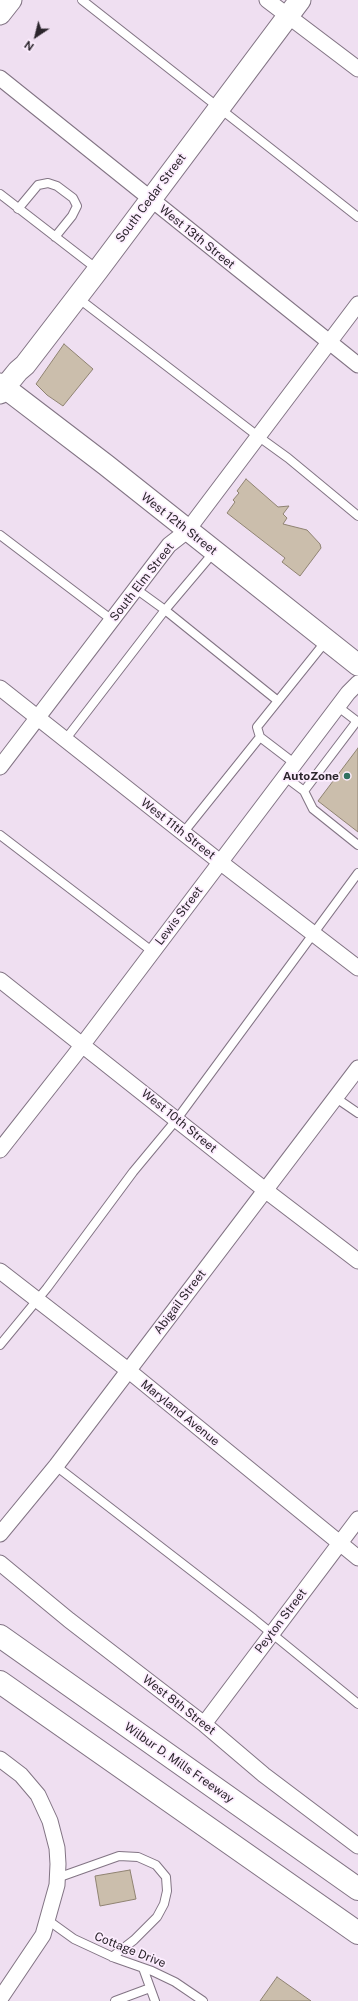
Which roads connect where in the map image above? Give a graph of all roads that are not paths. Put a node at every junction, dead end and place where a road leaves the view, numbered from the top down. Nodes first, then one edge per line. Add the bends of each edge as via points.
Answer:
1 (11, 0) edge
2 (82, 0) edge
3 (267, 0) edge
4 (300, 0) edge
5 (0, 14) edge
6 (287, 17) junction
7 (358, 70) edge
8 (0, 78) edge
9 (218, 108) junction
10 (0, 194) edge
11 (150, 199) junction
12 (18, 209) junction
13 (358, 217) edge
14 (55, 237) junction
15 (98, 270) junction
16 (77, 297) junction
17 (358, 304) edge
18 (330, 342) junction
19 (358, 366) edge
20 (1, 388) edge
21 (259, 437) junction
22 (358, 516) edge
23 (187, 531) junction
24 (0, 535) edge
25 (214, 552) junction
26 (136, 589) junction
27 (165, 610) junction
28 (112, 620) junction
29 (326, 640) junction
30 (358, 665) edge
31 (358, 682) edge
32 (0, 688) edge
33 (278, 701) junction
34 (337, 706) junction
35 (38, 717) junction
36 (358, 721) edge
37 (260, 737) junction
38 (64, 740) junction
39 (294, 763) junction
40 (0, 767) edge
41 (284, 776) junction
42 (304, 791) junction
43 (183, 833) junction
44 (0, 835) edge
45 (358, 845) edge
46 (220, 862) junction
47 (358, 874) edge
48 (312, 934) junction
49 (153, 952) junction
50 (358, 968) edge
51 (0, 980) edge
52 (82, 1044) junction
53 (358, 1068) edge
54 (336, 1098) junction
55 (358, 1113) edge
56 (177, 1119) junction
57 (0, 1150) edge
58 (265, 1190) junction
59 (358, 1261) edge
60 (0, 1271) edge
61 (37, 1300) junction
62 (0, 1345) edge
63 (129, 1371) junction
64 (56, 1466) junction
65 (358, 1519) edge
66 (0, 1534) edge
67 (339, 1543) junction
68 (358, 1558) edge
69 (0, 1563) edge
70 (0, 1625) edge
71 (270, 1634) junction
72 (0, 1636) edge
73 (0, 1682) edge
74 (77, 1691) junction
75 (358, 1704) edge
76 (204, 1724) junction
77 (0, 1759) edge
78 (358, 1846) edge
79 (57, 1878) junction
80 (358, 1889) edge
81 (49, 1921) junction
82 (358, 1933) edge
83 (112, 1957) junction
84 (143, 1968) junction
85 (150, 1988) junction
86 (0, 2000) edge
87 (200, 2000) edge
88 (115, 2001) edge
89 (155, 2001) edge

1 - 5 main road
2 - 9 lane
3 - 6 street
4 - 6 main road, South Cedar Street
6 - 7 street
6 - 9 main road, South Cedar Street
8 - 11 street, West 13th Street
9 - 11 main road, South Cedar Street
9 - 13 lane
10 - 12 lane
11 - 15 main road, South Cedar Street
11 - 18 street, West 13th Street
12 - 14 lane
12 - 14 lane via 38,185 48,183 57,186 73,198 77,206
14 - 15 lane
15 - 16 main road, South Cedar Street
16 - 20 main road, South Cedar Street via 25,366
16 - 21 lane
17 - 18 street, South Elm Street
18 - 19 street, West 13th Street
18 - 21 street, South Elm Street
20 - 23 main road, West 12th Street via 106,465
21 - 22 lane
21 - 23 street, South Elm Street
23 - 25 main road, West 12th Street
23 - 26 street, South Elm Street via 169,545
24 - 28 lane
25 - 27 lane
25 - 29 main road, West 12th Street
26 - 27 lane
26 - 28 street, South Elm Street
27 - 33 lane
27 - 38 lane
28 - 35 street, South Elm Street
29 - 30 main road, West 12th Street
29 - 33 lane
31 - 34 street, Lewis Street
32 - 35 street, West 11th Street
33 - 37 lane via 257,727
34 - 36 lane
34 - 39 street, Lewis Street
35 - 38 street, West 11th Street
35 - 40 street, South Elm Street
36 - 42 lane
37 - 39 lane
37 - 43 lane
38 - 43 street, West 11th Street
39 - 41 street, Lewis Street
41 - 42 lane
41 - 46 street, Lewis Street
42 - 45 lane via 313,809
43 - 46 street, West 11th Street
44 - 49 lane
46 - 48 street, West 11th Street
46 - 49 street, Lewis Street
47 - 48 lane
48 - 50 street, West 11th Street
48 - 56 lane
49 - 52 street, Lewis Street
51 - 52 street, West 10th Street
52 - 56 street, West 10th Street
52 - 57 street, Lewis Street
53 - 54 street, Abigail Street
54 - 55 lane
54 - 58 street, Abigail Street
56 - 58 street, West 10th Street
56 - 61 lane via 133,1172
58 - 59 street, West 10th Street
58 - 63 street, Abigail Street
60 - 61 street, Maryland Avenue
61 - 62 lane
61 - 63 street, Maryland Avenue
63 - 64 street, Abigail Street
63 - 67 street, Maryland Avenue
64 - 66 street, Abigail Street
64 - 71 lane
65 - 67 street, Peyton Street
67 - 68 street, Maryland Avenue
67 - 71 street, Peyton Street
69 - 76 street, West 8th Street
70 - 74 highway
71 - 75 lane
71 - 76 street, Peyton Street
72 - 74 highway, Wilbur D. Mills Freeway
73 - 82 highway
74 - 80 highway, Wilbur D. Mills Freeway
76 - 78 street, West 8th Street via 264,1775
77 - 79 street via 29,1782 45,1808 57,1848
79 - 81 street
79 - 83 lane via 119,1856 138,1857 156,1865 166,1877 167,1891 158,1917
81 - 83 lane, Cottage Drive via 74,1939
81 - 86 street via 44,1935
83 - 84 lane, Cottage Drive
84 - 85 lane
84 - 87 lane, Cottage Drive via 175,1982
85 - 88 lane
85 - 89 lane

